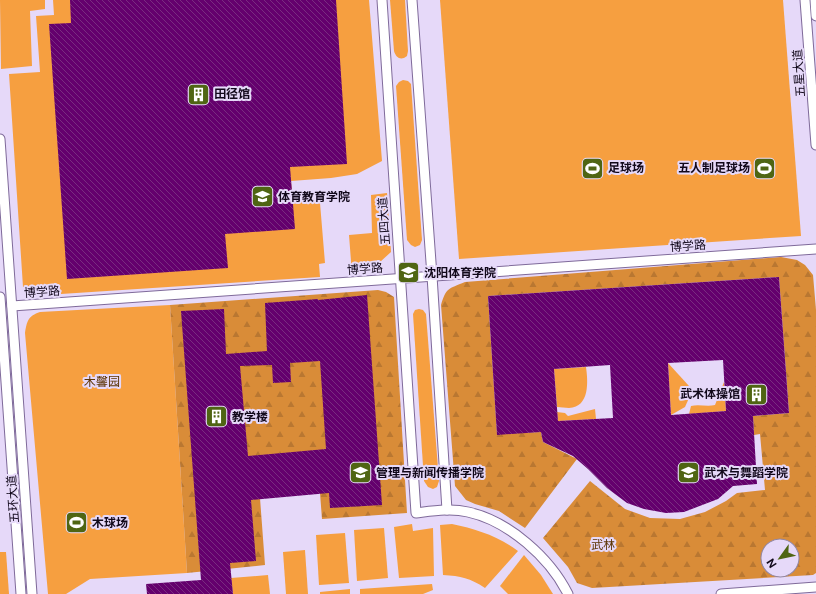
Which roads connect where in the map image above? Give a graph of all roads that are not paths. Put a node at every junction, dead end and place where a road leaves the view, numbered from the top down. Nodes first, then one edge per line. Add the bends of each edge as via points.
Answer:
1 (382, 0) edge
2 (412, 0) edge
3 (806, 0) edge
4 (815, 0) edge
5 (816, 16) edge
6 (0, 139) edge
7 (816, 145) edge
8 (816, 249) edge
9 (432, 276) junction
10 (400, 279) junction
11 (0, 297) edge
12 (12, 306) junction
13 (18, 400) junction
14 (4, 401) edge
15 (447, 510) junction
16 (816, 587) edge
17 (21, 594) edge
18 (32, 594) edge
19 (568, 594) edge
20 (722, 594) edge

1 - 10 lane, 五四大道
2 - 9 lane
3 - 7 lane, 五星大道
4 - 5 lane
6 - 12 lane, 五环大道
8 - 9 lane, 博学路
9 - 10 lane, 博学路
9 - 15 lane
10 - 12 lane, 博学路
10 - 15 lane, 五四大道 via 416,513
11 - 14 lane, 五环大道
12 - 13 lane, 五环大道
13 - 14 lane
13 - 18 lane, 五环大道
14 - 17 lane, 五环大道
15 - 19 lane via 484,517 512,532 548,564
16 - 20 lane

